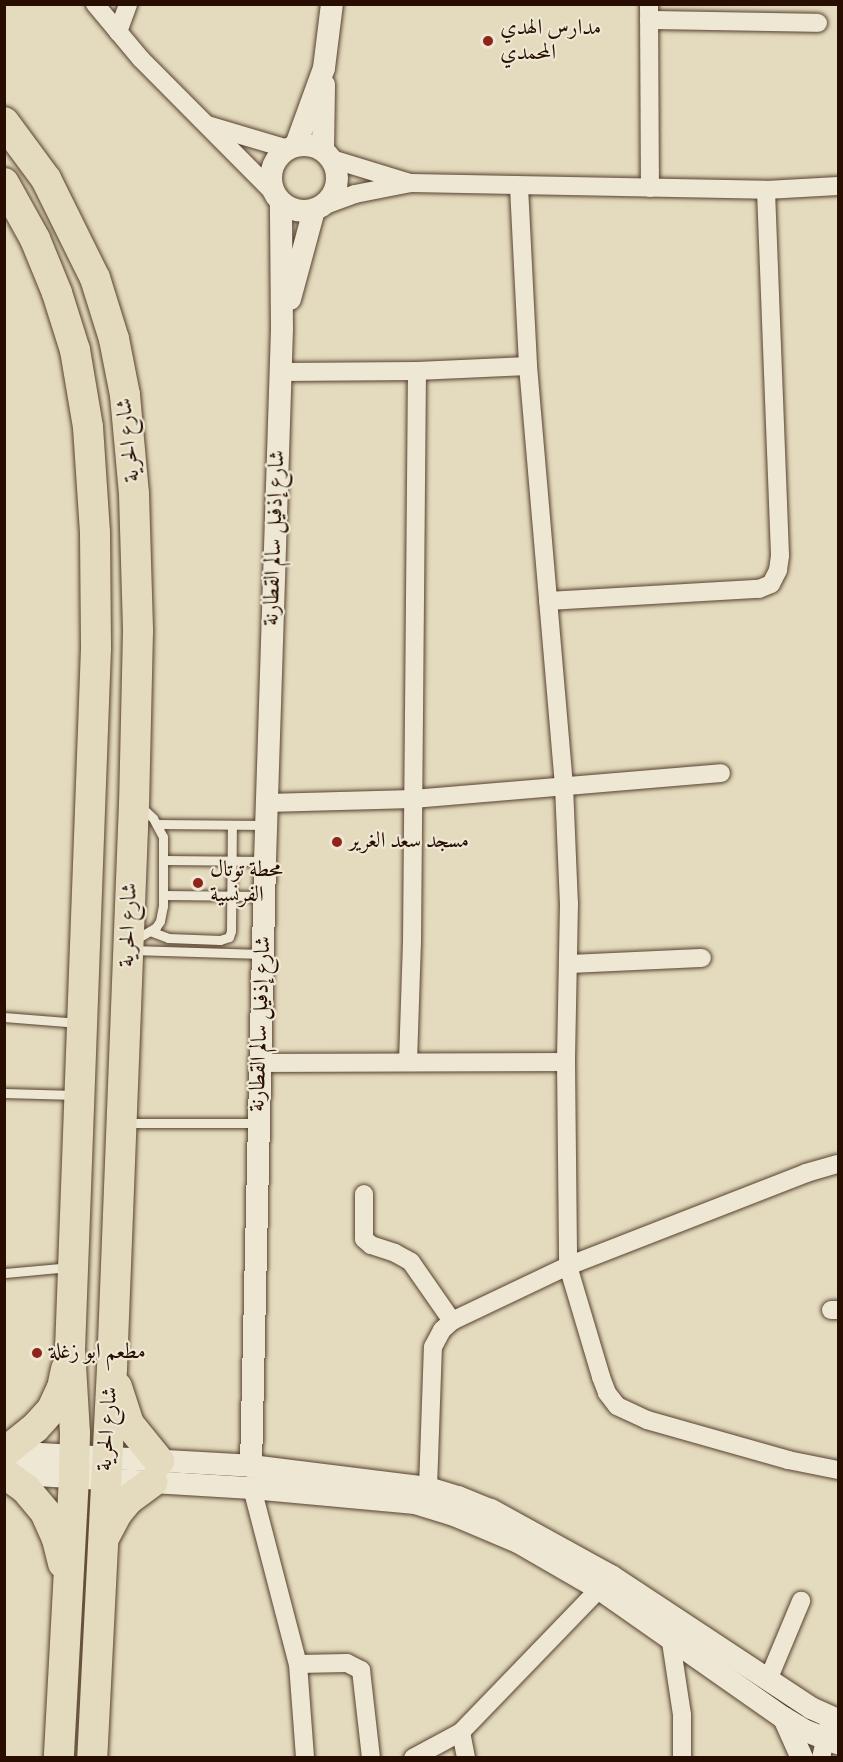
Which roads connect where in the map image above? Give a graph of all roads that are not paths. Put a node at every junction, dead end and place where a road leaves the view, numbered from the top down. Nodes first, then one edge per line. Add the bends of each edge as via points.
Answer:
1 (95, 4) edge
2 (128, 4) edge
3 (332, 4) edge
4 (649, 12) edge
5 (818, 23) dead end
6 (118, 32) junction
7 (324, 68) junction
8 (4, 122) edge
9 (205, 125) junction
10 (292, 147) junction
11 (328, 154) junction
12 (411, 183) junction
13 (838, 186) edge
14 (519, 187) junction
15 (650, 188) junction
16 (6, 190) edge
17 (766, 190) junction
18 (277, 198) junction
19 (320, 208) junction
20 (282, 329) junction
21 (528, 366) junction
22 (417, 371) junction
23 (281, 372) junction
24 (548, 601) junction
25 (721, 773) dead end
26 (564, 786) junction
27 (413, 799) junction
28 (134, 802) junction
29 (267, 814) junction
30 (157, 824) junction
31 (232, 825) junction
32 (164, 860) junction
33 (232, 861) junction
34 (265, 861) junction
35 (163, 895) junction
36 (232, 896) junction
37 (264, 896) junction
38 (136, 942) junction
39 (262, 954) junction
40 (702, 958) dead end
41 (568, 964) junction
42 (4, 1017) edge
43 (81, 1023) junction
44 (408, 1062) junction
45 (566, 1062) junction
46 (259, 1063) junction
47 (4, 1093) edge
48 (78, 1095) junction
49 (122, 1123) junction
50 (258, 1123) junction
51 (838, 1164) edge
52 (364, 1194) dead end
53 (567, 1266) junction
54 (73, 1267) junction
55 (4, 1273) edge
56 (452, 1321) junction
57 (70, 1349) junction
58 (112, 1368) junction
59 (5, 1452) edge
60 (74, 1467) junction
61 (106, 1469) junction
62 (838, 1470) edge
63 (156, 1472) junction
64 (4, 1473) edge
65 (251, 1477) junction
66 (421, 1495) junction
67 (102, 1544) junction
68 (68, 1582) junction
69 (606, 1583) junction
70 (801, 1601) dead end
71 (677, 1632) junction
72 (298, 1664) junction
73 (768, 1680) junction
74 (784, 1718) junction
75 (835, 1718) edge
76 (460, 1732) junction
77 (828, 1747) edge
78 (58, 1758) edge
79 (92, 1758) edge
80 (305, 1758) edge
81 (371, 1758) edge
82 (413, 1758) edge
83 (466, 1758) edge
84 (682, 1758) edge
85 (802, 1758) edge

1 - 6 street
2 - 6 street
3 - 7 street
4 - 5 street
4 - 15 street
6 - 9 street
7 - 10 street
7 - 11 street
8 - 28 highway, شارع الحرية via 46,179 95,278 114,339 125,395 134,494 138,631
9 - 10 street
9 - 18 street
10 - 11 street via 310,145
10 - 18 street via 278,157 272,168
11 - 12 street
11 - 19 street via 338,183 333,196
12 - 14 street
12 - 19 street via 355,194
13 - 17 street
14 - 15 street
14 - 21 street
15 - 17 street
16 - 43 highway, شارع الحرية via 35,239 57,293 75,350 88,427 95,533 96,648
17 - 24 street via 780,555 775,577 771,584 759,589
18 - 19 street via 302,212
18 - 20 street, شارع إذفيل سالم القطارنة
19 - 20 street, شارع إذفيل سالم القطارنة
20 - 23 street, شارع إذفيل سالم القطارنة
21 - 22 street
21 - 24 street
22 - 23 street
22 - 27 street
23 - 29 street, شارع إذفيل سالم القطارنة
24 - 26 street
25 - 26 street
26 - 27 street
26 - 41 street
27 - 29 street
27 - 44 street
28 - 30 lane
28 - 38 highway, شارع الحرية
29 - 31 lane
29 - 34 street, شارع إذفيل سالم القطارنة
30 - 31 lane
30 - 32 lane via 163,837
31 - 33 lane
32 - 33 lane
32 - 35 lane
33 - 34 lane
33 - 36 lane
34 - 37 street, شارع إذفيل سالم القطارنة
35 - 36 lane
35 - 38 lane via 160,921
36 - 37 lane
36 - 38 lane via 231,931 226,939
37 - 39 street, شارع إذفيل سالم القطارنة
38 - 39 lane
38 - 49 highway, شارع الحرية
39 - 46 street, شارع إذفيل سالم القطارنة
40 - 41 street
41 - 45 street
42 - 43 lane
43 - 48 highway, شارع الحرية
44 - 45 street
44 - 46 street
45 - 53 street
46 - 50 street, شارع إذفيل سالم القطارنة
47 - 48 lane
48 - 54 highway, شارع الحرية
49 - 50 lane
49 - 58 highway, شارع الحرية
50 - 65 street, شارع إذفيل سالم القطارنة
51 - 53 street
52 - 56 street via 364,1239 411,1262
53 - 56 street
53 - 62 street via 601,1377 617,1406 658,1423
54 - 55 lane
54 - 57 highway, شارع الحرية
56 - 66 street via 433,1347
57 - 59 highway via 62,1388 52,1409
57 - 60 highway, شارع الحرية
58 - 61 highway, شارع الحرية
58 - 63 highway via 122,1409
59 - 60 street
60 - 61 street
60 - 64 street
60 - 68 highway, شارع الحرية
61 - 63 street
61 - 67 highway, شارع الحرية
63 - 65 street
63 - 67 highway via 123,1506
64 - 68 highway via 25,1488 45,1512
65 - 66 street
65 - 72 street
66 - 69 street via 491,1510
67 - 79 highway, شارع الحرية
68 - 78 highway, شارع الحرية
69 - 71 street
69 - 76 street
70 - 73 street
71 - 73 street
71 - 74 street
71 - 84 street
72 - 80 street
72 - 81 street via 347,1663 361,1670
73 - 75 street via 811,1708
74 - 77 street
74 - 85 street
75 - 77 street
76 - 82 street
76 - 83 street

